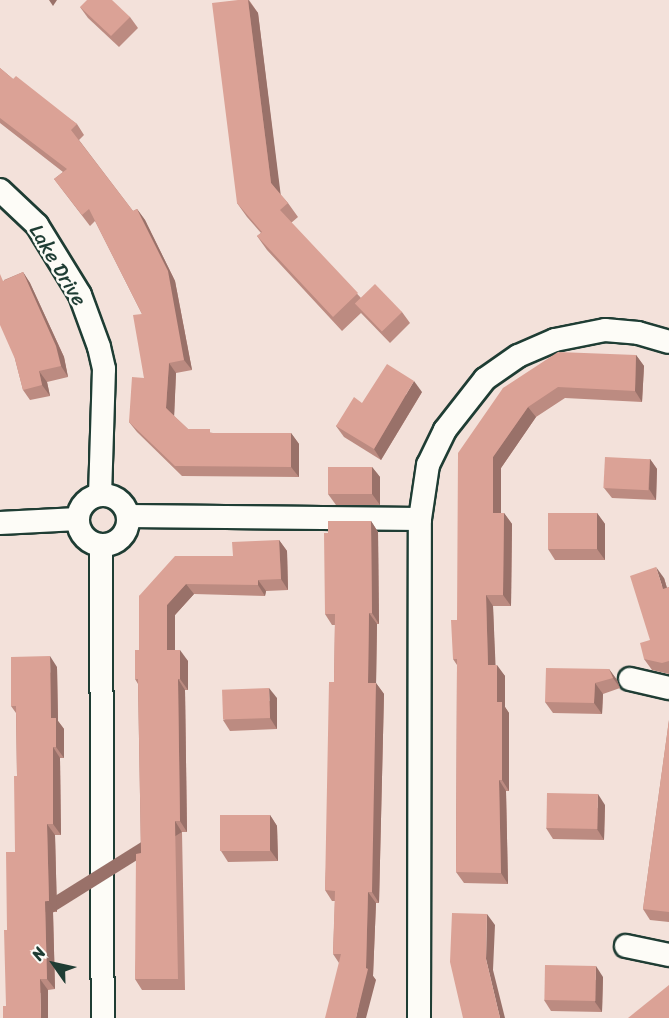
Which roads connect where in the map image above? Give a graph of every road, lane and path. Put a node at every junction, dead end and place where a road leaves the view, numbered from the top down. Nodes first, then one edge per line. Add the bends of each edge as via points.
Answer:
1 (0, 190) edge
2 (669, 342) edge
3 (100, 495) junction
4 (128, 516) junction
5 (78, 519) junction
6 (420, 519) junction
7 (0, 523) edge
8 (100, 546) junction
9 (630, 679) dead end
10 (669, 688) edge
11 (626, 946) dead end
12 (669, 955) edge
13 (103, 1018) edge
14 (419, 1018) edge

1 - 3 street, Lake Drive via 37,225 80,295 99,347 104,369
2 - 6 street via 638,333 604,330 555,340 518,356 485,379 445,430 428,465
3 - 4 street via 118,500
3 - 5 street via 84,503
4 - 6 street
4 - 8 street via 125,533 118,542
5 - 7 street
5 - 8 street via 84,537
6 - 14 street
8 - 13 street
9 - 10 street
11 - 12 street

